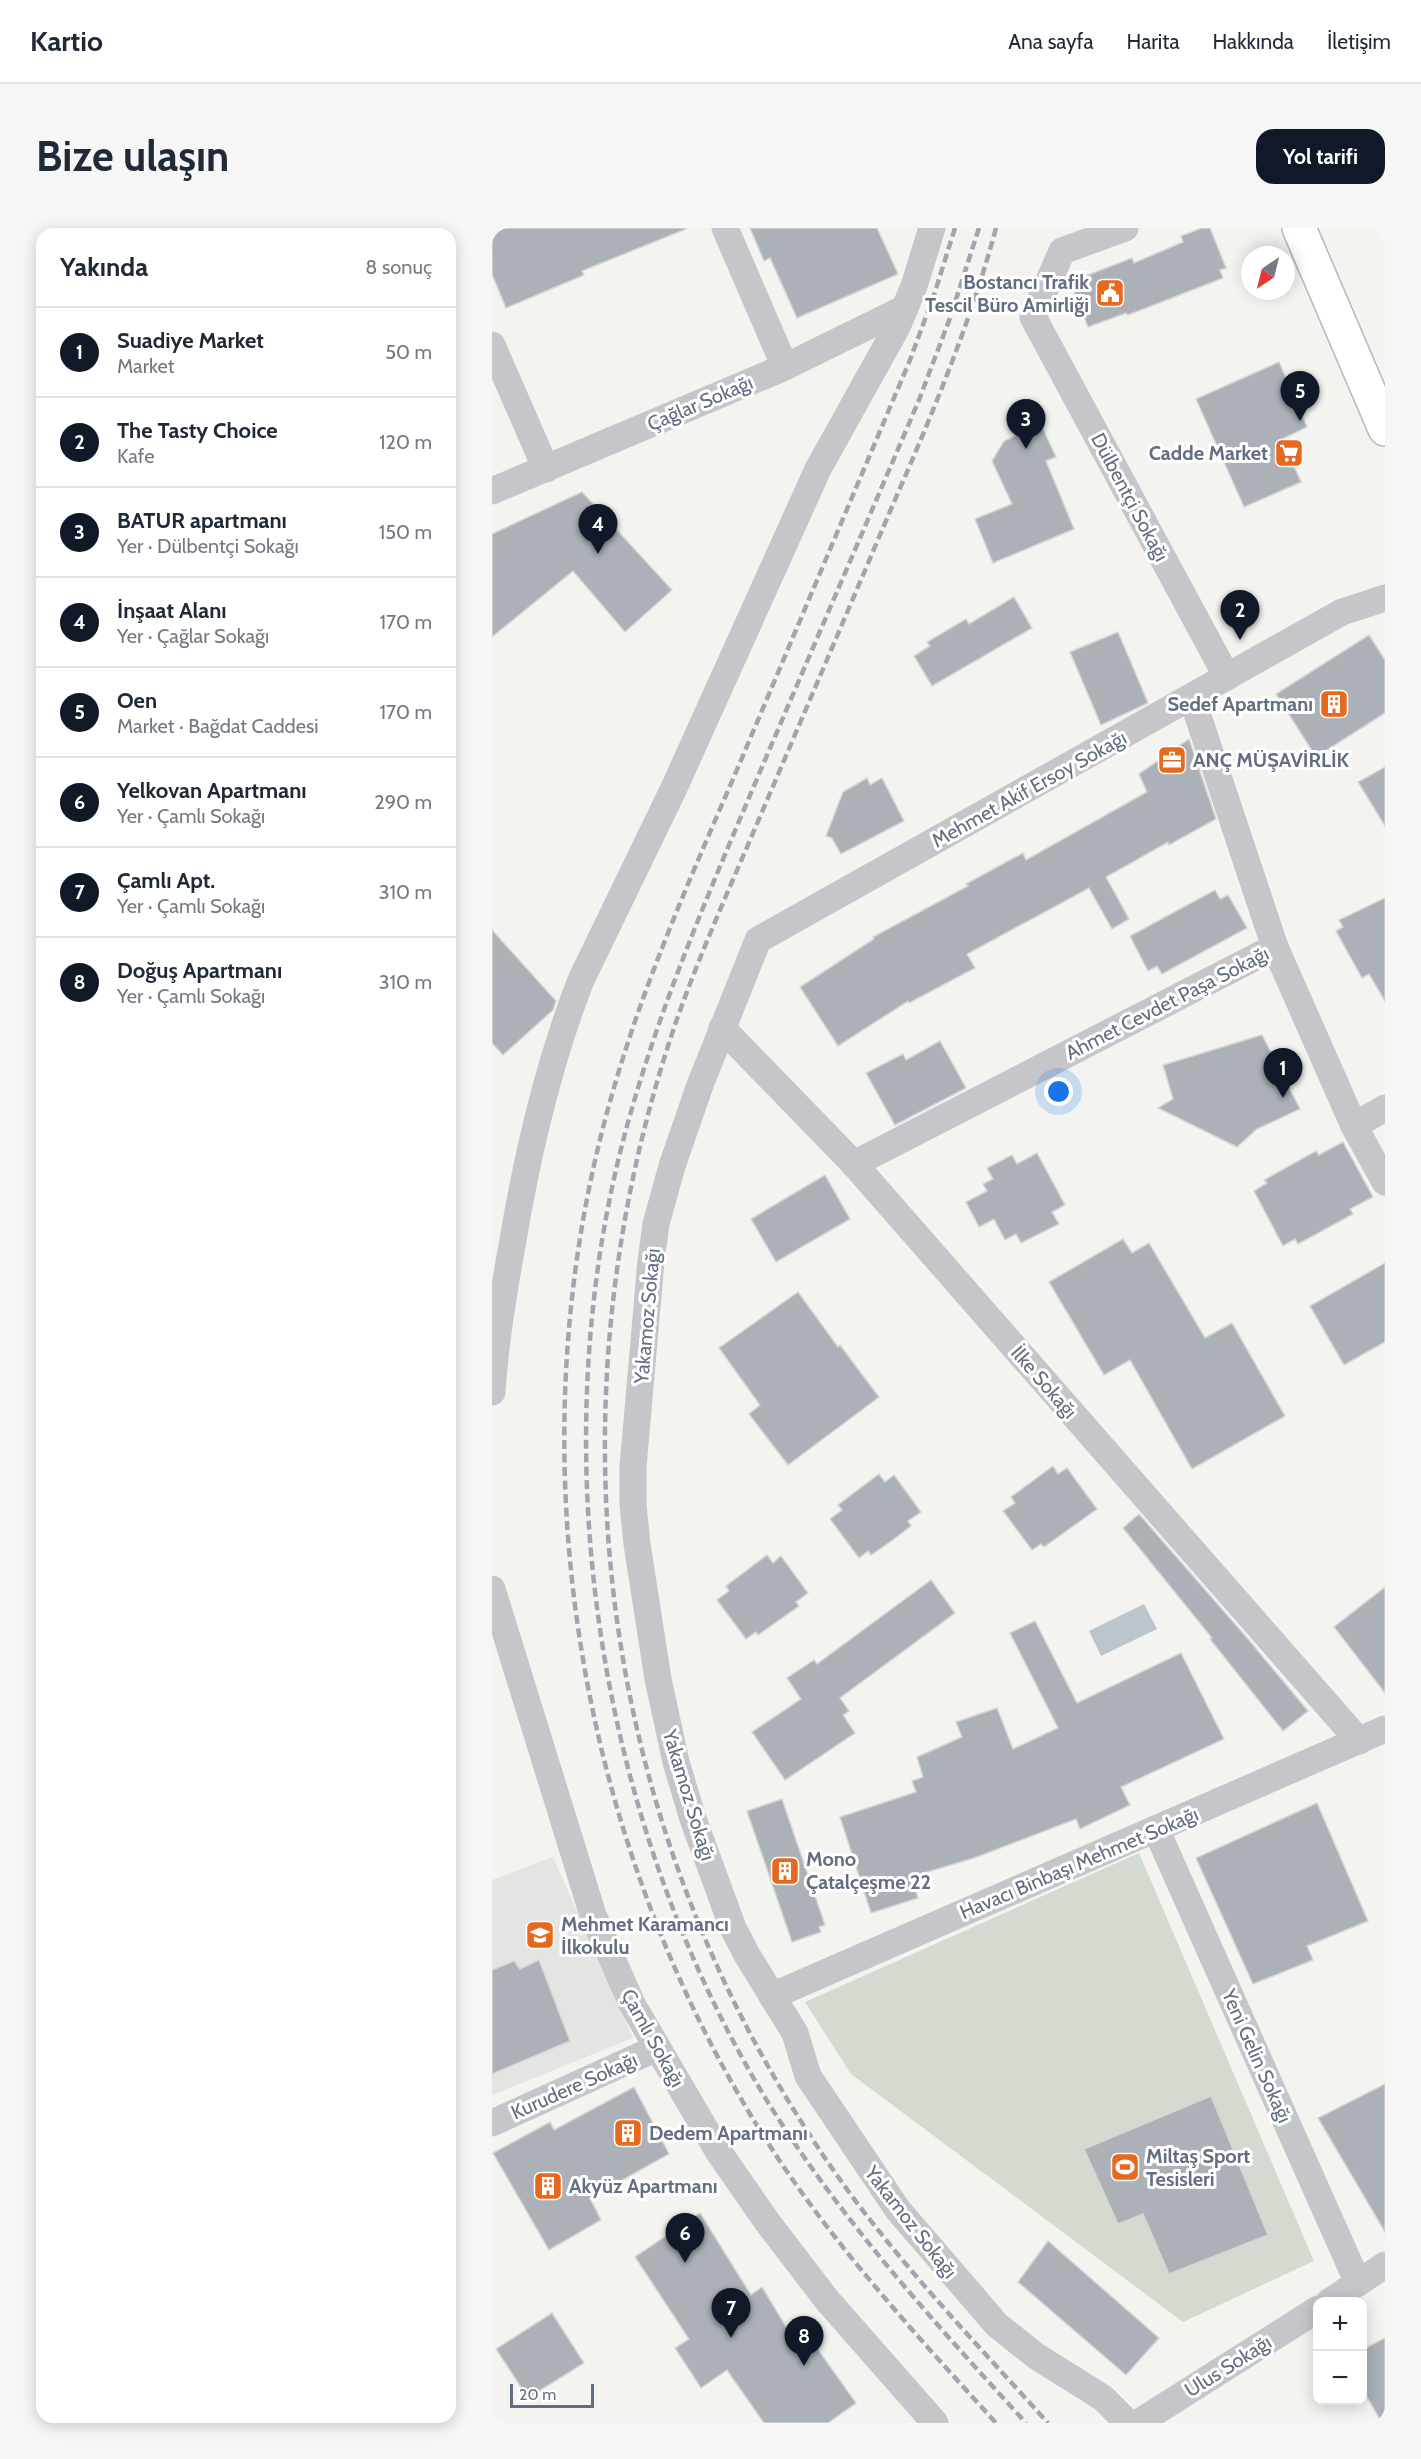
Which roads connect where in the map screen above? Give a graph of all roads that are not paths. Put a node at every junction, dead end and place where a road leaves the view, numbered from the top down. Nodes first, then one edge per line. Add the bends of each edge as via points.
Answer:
1 (725, 228) edge
2 (932, 228) edge
3 (1125, 228) edge
4 (1299, 228) edge
5 (905, 308) junction
6 (492, 345) edge
7 (785, 367) junction
8 (1385, 429) edge
9 (546, 469) junction
10 (492, 491) edge
11 (1385, 598) edge
12 (1227, 677) junction
13 (1192, 698) junction
14 (1275, 947) junction
15 (722, 1028) junction
16 (1385, 1108) edge
17 (1354, 1126) junction
18 (854, 1164) junction
19 (1385, 1182) edge
20 (497, 1300) edge
21 (492, 1392) edge
22 (492, 1589) edge
23 (1385, 1730) edge
24 (1359, 1741) junction
25 (1156, 1829) junction
26 (772, 1996) junction
27 (657, 2049) junction
28 (492, 2123) edge
29 (1385, 2265) edge
30 (1358, 2283) junction
31 (1335, 2297) edge
32 (1313, 2312) edge
33 (925, 2420) edge
34 (1128, 2423) edge
35 (1138, 2423) edge

1 - 7 street
2 - 5 street
3 - 12 street, Dülbentçi Sokağı via 1062,251 1033,317
4 - 8 main road
5 - 7 street, Çağlar Sokağı
5 - 20 street via 818,469 723,683 581,980 541,1101
6 - 9 street
7 - 9 street, Çağlar Sokağı
9 - 10 street, Çağlar Sokağı
11 - 12 street, Mehmet Akif Ersoy Sokağı via 1342,612
12 - 13 street, Mehmet Akif Ersoy Sokağı
13 - 14 street
13 - 15 street, Mehmet Akif Ersoy Sokağı via 758,940
14 - 17 street, Ahmet Cevdet Paşa Sokağı
14 - 18 street, Ahmet Cevdet Paşa Sokağı
15 - 18 street, İlke Sokağı
15 - 26 street, Yakamoz Sokağı via 682,1136 656,1224 634,1456 633,1505 658,1679 683,1787 733,1928
16 - 17 street
17 - 19 street, Ahmet Cevdet Paşa Sokağı
18 - 24 street, İlke Sokağı
20 - 21 street
22 - 27 street, Çamlı Sokağı via 593,1915 621,1981
23 - 24 street, Havacı Binbaşı Mehmet Sokağı
24 - 25 street, Havacı Binbaşı Mehmet Sokağı
25 - 26 street, Havacı Binbaşı Mehmet Sokağı
25 - 30 street, Yeni Gelin Sokağı
26 - 34 street, Yakamoz Sokağı via 795,2033 808,2076 879,2186 910,2226 997,2325 1036,2356 1103,2398
27 - 28 street, Kurudere Sokağı
27 - 33 street, Çamlı Sokağı via 718,2151 768,2223
29 - 30 street
30 - 31 street
32 - 35 street, Ulus Sokağı

